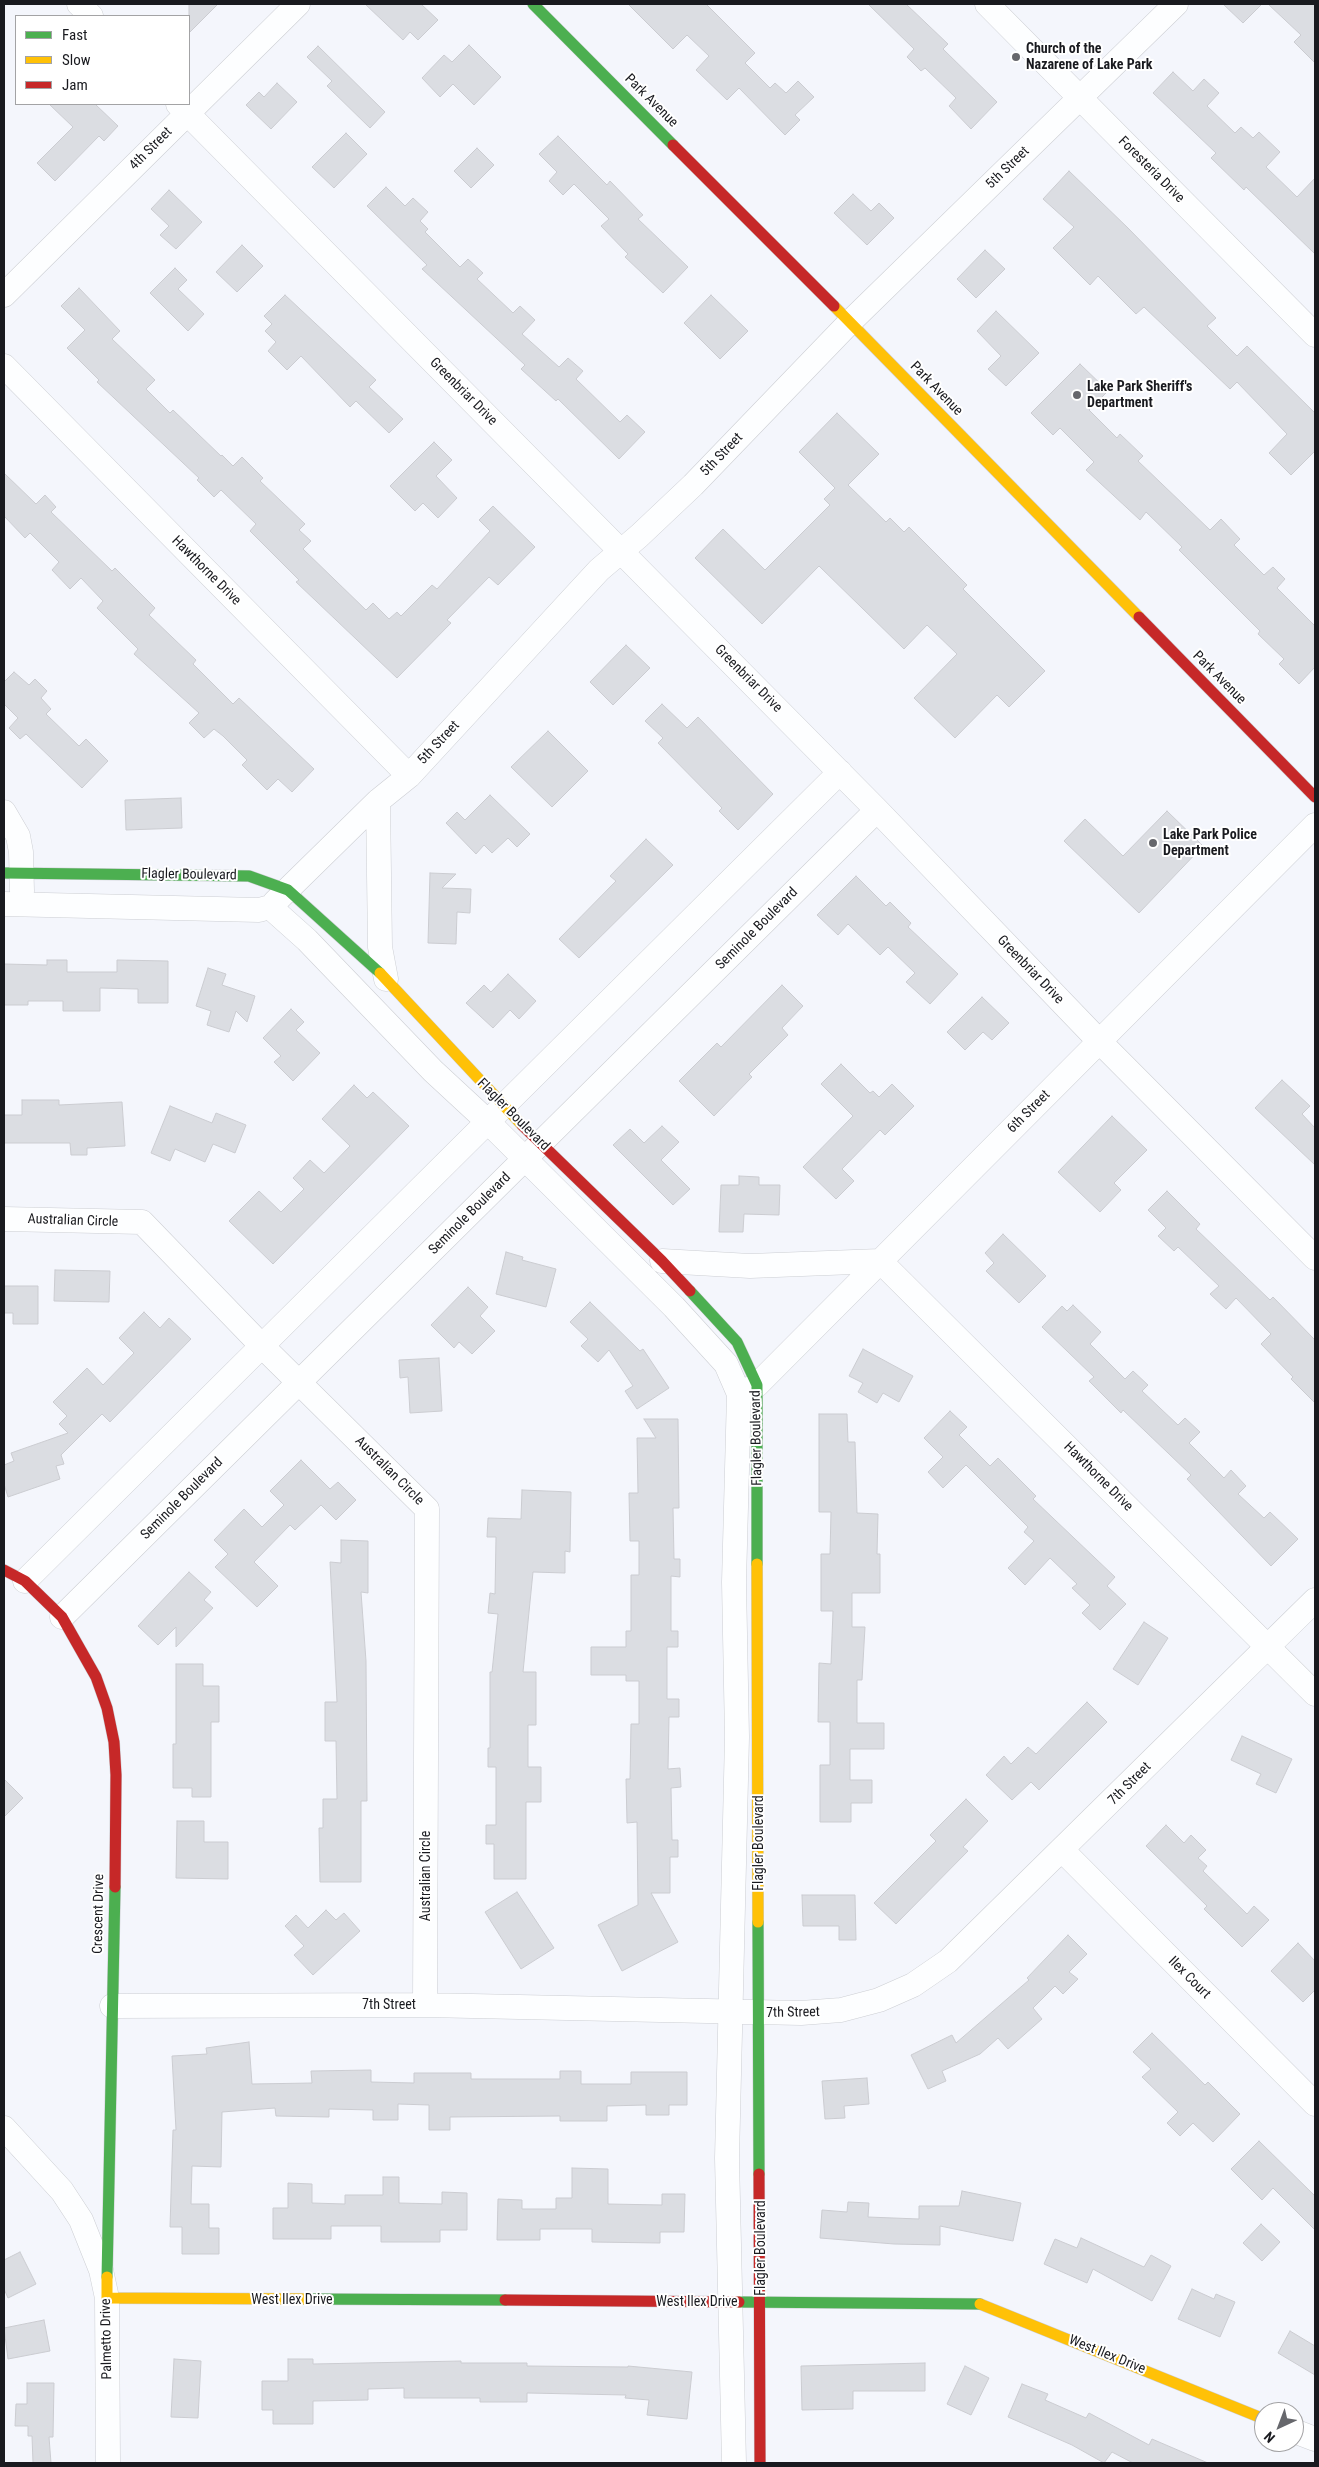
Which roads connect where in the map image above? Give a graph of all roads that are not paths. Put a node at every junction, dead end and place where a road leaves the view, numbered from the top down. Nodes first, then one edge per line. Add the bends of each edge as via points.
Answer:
1 (79, 4) edge
2 (298, 4) edge
3 (533, 4) edge
4 (987, 4) edge
5 (1176, 4) edge
6 (90, 15) edge
7 (1080, 98) junction
8 (190, 103) edge
9 (183, 109) edge
10 (4, 295) edge
11 (850, 322) junction
12 (1315, 335) edge
13 (4, 366) edge
14 (621, 552) junction
15 (840, 772) junction
16 (409, 776) junction
17 (1315, 797) edge
18 (378, 800) junction
19 (877, 810) junction
20 (4, 812) edge
21 (1315, 825) edge
22 (13, 873) edge
23 (288, 890) junction
24 (13, 904) edge
25 (270, 906) junction
26 (386, 978) junction
27 (1100, 1042) junction
28 (495, 1114) junction
29 (533, 1152) junction
30 (4, 1219) edge
31 (1315, 1258) edge
32 (662, 1261) junction
33 (880, 1261) junction
34 (261, 1346) junction
35 (300, 1382) junction
36 (748, 1389) junction
37 (4, 1570) edge
38 (26, 1581) junction
39 (1315, 1600) edge
40 (62, 1617) junction
41 (1268, 1647) junction
42 (1315, 1694) edge
43 (1063, 1851) junction
44 (425, 2005) junction
45 (112, 2006) junction
46 (732, 2012) junction
47 (760, 2013) junction
48 (1315, 2104) edge
49 (4, 2128) edge
50 (107, 2298) junction
51 (731, 2303) junction
52 (761, 2303) junction
53 (1254, 2415) edge
54 (108, 2463) edge
55 (734, 2463) edge
56 (760, 2463) edge

1 - 6 street
2 - 8 street, 4th Street
3 - 11 street, Park Avenue
4 - 7 street, Foresteria Drive
5 - 7 street, 5th Street
7 - 11 street, 5th Street
7 - 12 street, Foresteria Drive
9 - 10 street, 4th Street
9 - 14 street, Greenbriar Drive
11 - 14 street, 5th Street via 693,484
11 - 17 street, Park Avenue
13 - 16 street, Hawthorne Drive
14 - 15 street, Greenbriar Drive
14 - 16 street, 5th Street via 599,570
15 - 19 street, Greenbriar Drive
15 - 28 street
16 - 18 street, 5th Street
18 - 23 street, 5th Street
18 - 26 street via 380,947
19 - 27 street, Greenbriar Drive
19 - 29 street, Seminole Boulevard
20 - 22 street via 18,836
21 - 27 street, 6th Street
22 - 23 street, Flagler Boulevard via 249,876
22 - 24 street
23 - 25 street, 5th Street
23 - 26 street, Flagler Boulevard
24 - 25 street via 260,910
25 - 28 street, Flagler Boulevard via 433,1071
26 - 28 street, Flagler Boulevard
27 - 31 street, Greenbriar Drive
27 - 33 street, 6th Street
28 - 29 street, Flagler Boulevard
28 - 34 street
29 - 32 street, Flagler Boulevard
29 - 35 street, Seminole Boulevard
29 - 36 street, Flagler Boulevard
30 - 34 street, Australian Circle via 142,1222
32 - 33 street via 750,1266
32 - 36 street, Flagler Boulevard via 737,1342
33 - 36 street, 6th Street
33 - 41 street, Hawthorne Drive
34 - 35 street, Australian Circle
34 - 38 street
35 - 40 street, Seminole Boulevard
35 - 44 street, Australian Circle via 427,1509
36 - 46 street, Flagler Boulevard via 734,1582 737,1737
36 - 47 street, Flagler Boulevard
37 - 38 street, Crescent Drive
38 - 40 street, Crescent Drive
39 - 41 street, 7th Street
40 - 45 street, Crescent Drive via 96,1677 108,1708 114,1742
41 - 42 street, Hawthorne Drive
41 - 43 street, 7th Street
43 - 47 street, 7th Street via 948,1961 913,1985 879,2000 841,2010
43 - 48 street, Ilex Court
44 - 45 street, 7th Street
44 - 46 street, 7th Street
45 - 50 street, Crescent Drive
46 - 47 street, 7th Street
46 - 51 street, Flagler Boulevard via 727,2158
47 - 52 street, Flagler Boulevard
49 - 50 street, Palmetto Drive via 50,2178 81,2220 101,2270
50 - 51 street, West Ilex Drive
50 - 54 street, Palmetto Drive
51 - 52 street, West Ilex Drive
51 - 55 street, Flagler Boulevard
52 - 53 street, West Ilex Drive via 978,2303
52 - 56 street, Flagler Boulevard

